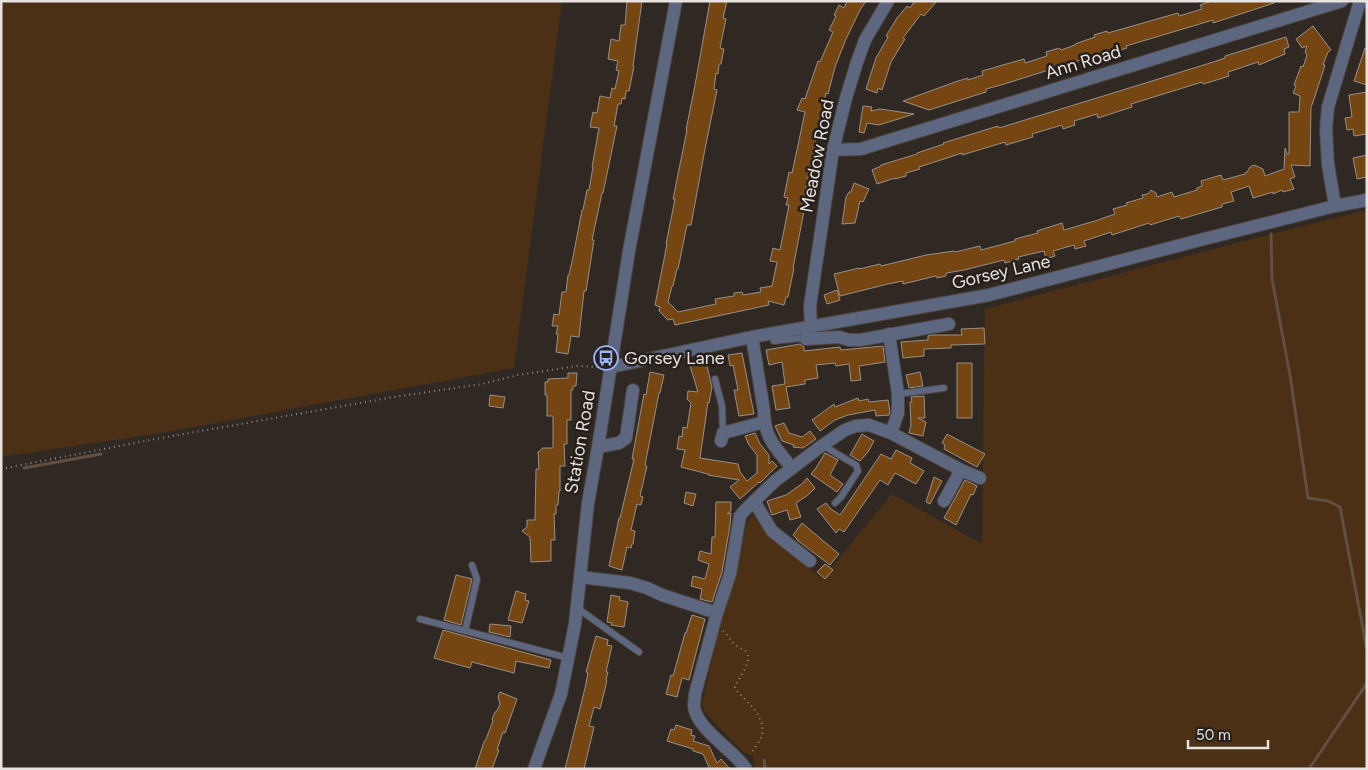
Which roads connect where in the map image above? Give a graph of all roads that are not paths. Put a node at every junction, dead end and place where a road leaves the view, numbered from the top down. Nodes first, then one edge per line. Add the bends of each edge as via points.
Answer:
1 (676, 1) edge
2 (888, 1) edge
3 (1342, 1) edge
4 (1360, 1) edge
5 (834, 150) junction
6 (1367, 200) edge
7 (1335, 206) junction
8 (949, 324) dead end
9 (811, 326) junction
10 (889, 334) junction
11 (752, 337) junction
12 (806, 339) joint
13 (774, 342) dead end
14 (611, 367) junction
15 (715, 379) dead end
16 (944, 388) dead end
17 (633, 390) dead end
18 (898, 394) junction
19 (764, 422) junction
20 (891, 433) junction
21 (722, 437) joint
22 (822, 445) junction
23 (598, 447) junction
24 (792, 468) junction
25 (962, 470) junction
26 (980, 478) dead end
27 (754, 501) junction
28 (944, 501) dead end
29 (835, 504) dead end
30 (810, 561) dead end
31 (472, 566) dead end
32 (580, 577) junction
33 (577, 608) junction
34 (717, 613) junction
35 (420, 619) dead end
36 (465, 631) junction
37 (639, 652) dead end
38 (568, 658) junction
39 (743, 766) edge
40 (534, 769) edge

1 - 14 street, Station Road via 629,251
2 - 5 street, Meadow Road via 865,40 857,62
3 - 5 street, Ann Road via 861,149
4 - 7 street via 1328,107 1328,164
5 - 9 street, Meadow Road via 810,306
6 - 7 street, Gorsey Lane
7 - 9 street, Gorsey Lane via 989,295
8 - 10 street
9 - 11 street, Gorsey Lane
10 - 12 street via 860,340 839,337
10 - 18 street
11 - 14 street, Gorsey Lane
11 - 19 street
12 - 13 lane
14 - 23 street, Station Road
15 - 21 lane via 722,406
16 - 18 lane
17 - 23 street via 626,438 619,443
18 - 20 street via 898,414
19 - 21 street
19 - 24 street via 768,435
20 - 22 street via 869,424 856,426
20 - 25 street
22 - 24 street
22 - 29 lane via 858,468
23 - 32 street, Station Road
24 - 27 street
25 - 26 street
25 - 28 street
27 - 30 street via 772,531
27 - 34 street via 740,516 730,574
31 - 36 lane via 477,579
32 - 33 street, Station Road
32 - 34 street via 630,583
33 - 37 lane
33 - 38 street, Station Road
34 - 39 street via 694,707 701,724
35 - 36 lane
36 - 38 lane
38 - 40 street, Station Road via 561,694

